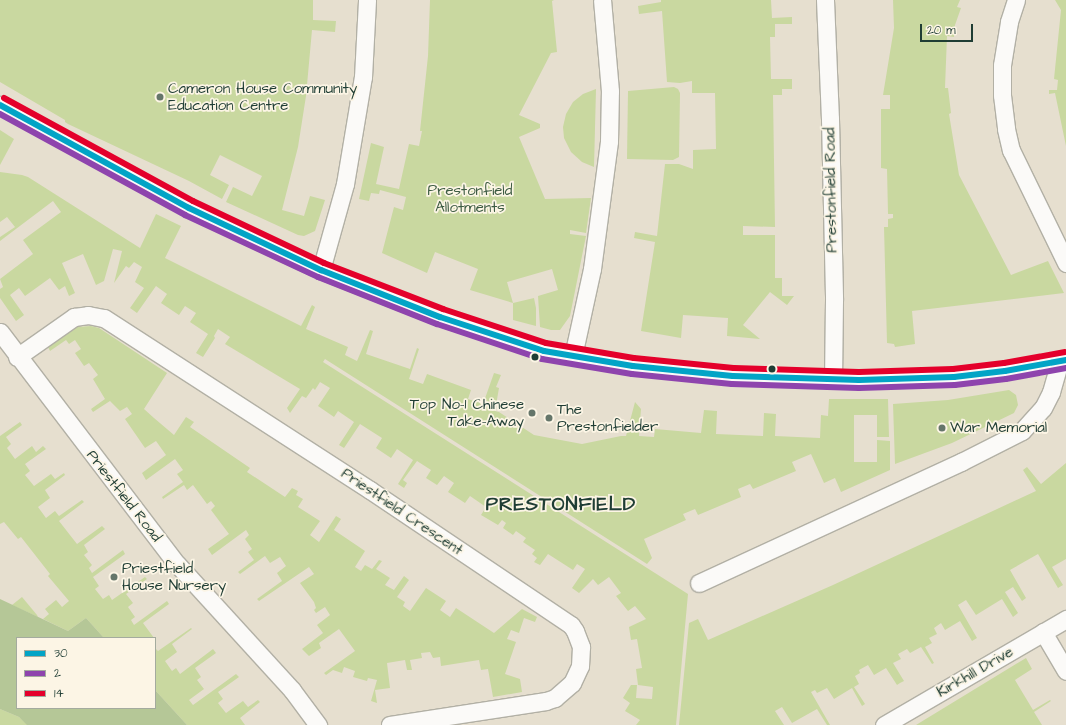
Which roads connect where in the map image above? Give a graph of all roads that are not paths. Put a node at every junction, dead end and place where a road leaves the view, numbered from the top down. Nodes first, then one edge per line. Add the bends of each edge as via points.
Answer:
1 (367, 0) edge
2 (602, 0) edge
3 (824, 0) edge
4 (1016, 0) edge
5 (0, 106) edge
6 (1066, 263) edge
7 (321, 270) junction
8 (0, 332) edge
9 (573, 356) junction
10 (17, 357) junction
11 (1063, 360) edge
12 (833, 379) junction
13 (699, 583) dead end
14 (1066, 619) edge
15 (1043, 632) junction
16 (1066, 671) edge
17 (318, 725) edge
18 (390, 725) edge
19 (884, 725) edge

1 - 7 street via 362,77 345,184
2 - 9 street via 610,91 610,141 592,269
3 - 12 street, Prestonfield Road via 834,300
4 - 6 street via 1009,22 1002,65 1006,129 1011,150
5 - 7 street via 189,208
7 - 9 street via 472,328 521,344
8 - 10 street, Priestfield Road
9 - 12 street via 633,366 733,376
10 - 17 street, Priestfield Road via 177,564 292,690
10 - 18 street, Priestfield Crescent via 74,317 88,315 104,318 377,495 571,625 575,631 581,647 580,666 572,683 555,698
11 - 12 street via 954,377
11 - 13 street via 1048,397 1034,419 1022,431
14 - 15 street, Kirkhill Drive
15 - 16 street
15 - 19 street, Kirkhill Drive

